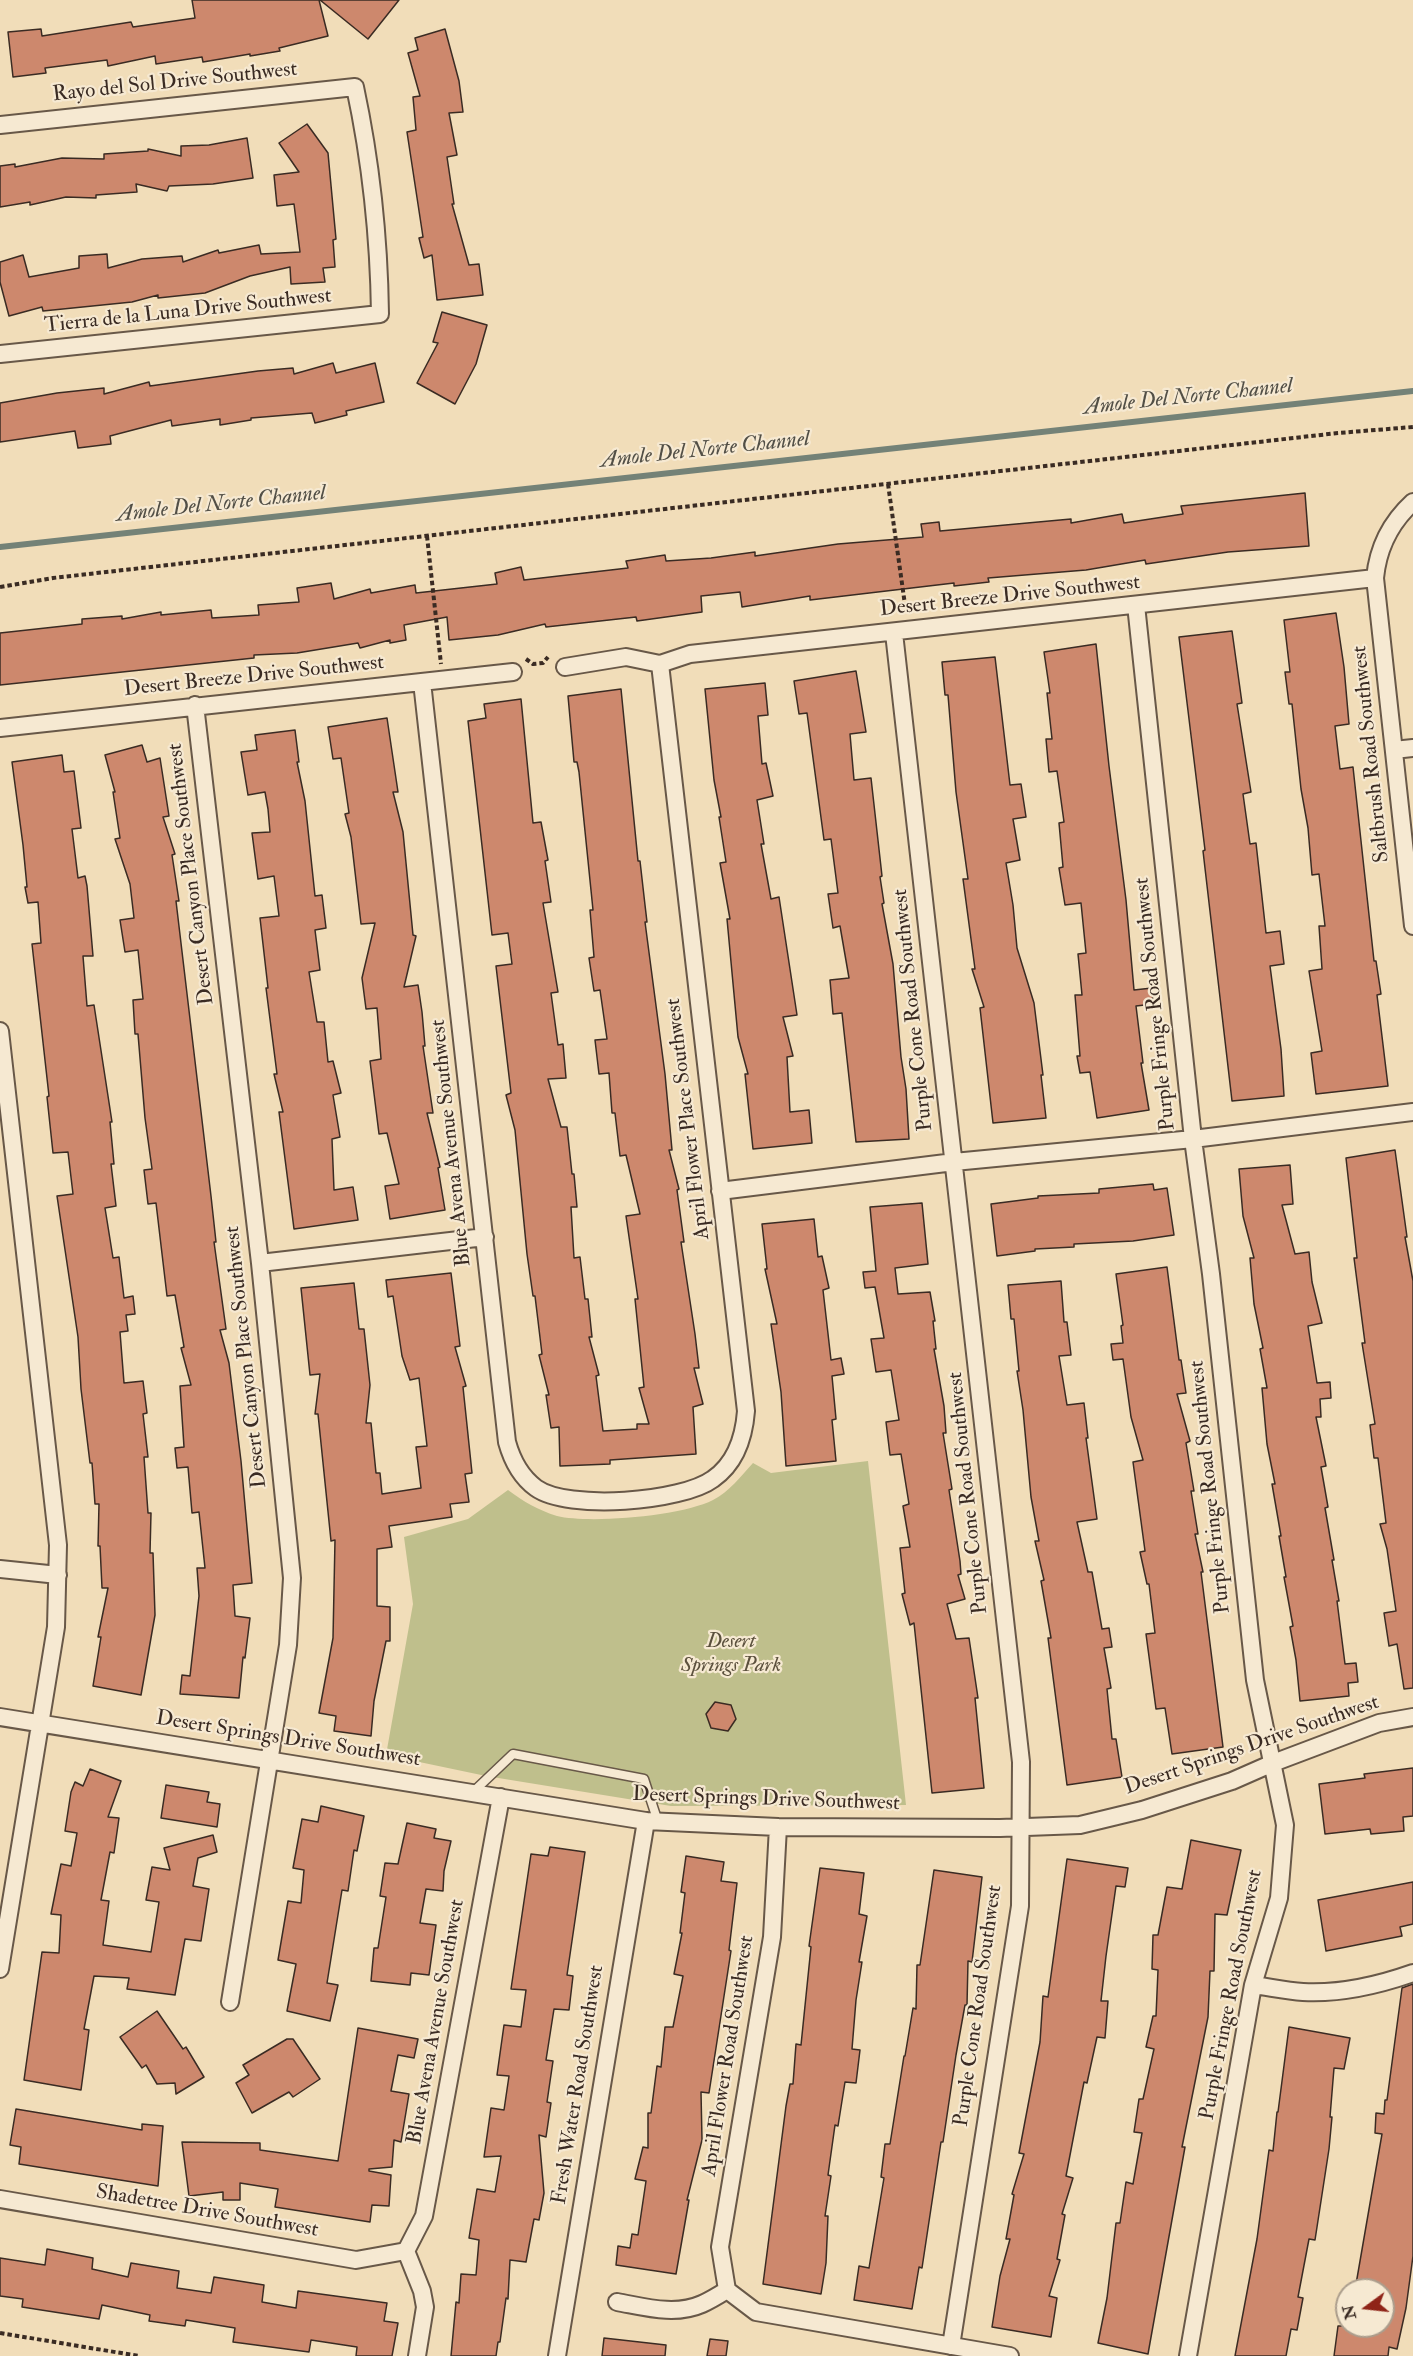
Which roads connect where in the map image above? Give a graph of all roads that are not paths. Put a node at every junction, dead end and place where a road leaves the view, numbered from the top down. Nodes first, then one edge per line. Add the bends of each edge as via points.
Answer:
1 (0, 125) edge
2 (381, 314) joint
3 (0, 354) edge
4 (1413, 502) edge
5 (1375, 578) junction
6 (1136, 605) junction
7 (901, 632) junction
8 (660, 664) junction
9 (565, 666) road end
10 (513, 672) road end
11 (422, 682) junction
12 (195, 705) junction
13 (0, 728) edge
14 (1413, 748) edge
15 (1394, 750) junction
16 (1413, 926) edge
17 (0, 1031) edge
18 (1413, 1112) edge
19 (1193, 1139) junction
20 (954, 1162) junction
21 (720, 1191) junction
22 (485, 1238) junction
23 (260, 1263) junction
24 (637, 1500) joint
25 (0, 1569) edge
26 (58, 1575) junction
27 (0, 1717) edge
28 (1413, 1717) edge
29 (40, 1722) junction
30 (268, 1761) junction
31 (1273, 1763) junction
32 (473, 1792) junction
33 (501, 1797) junction
34 (652, 1822) junction
35 (778, 1827) junction
36 (1021, 1827) junction
37 (0, 1969) edge
38 (1413, 1972) edge
39 (1252, 1985) junction
40 (230, 2002) dead end
41 (0, 2199) edge
42 (406, 2251) junction
43 (727, 2290) junction
44 (617, 2302) dead end
45 (951, 2346) junction
46 (417, 2356) edge
47 (557, 2356) edge
48 (1010, 2356) edge
49 (1188, 2356) edge

1 - 2 street, Rayo del Sol Drive Southwest via 355,87 368,145
2 - 3 street, Tierra de la Luna Drive Southwest
4 - 5 street via 1385,537
5 - 6 street, Desert Breeze Drive Southwest
5 - 15 street, Saltbrush Road Southwest
6 - 7 street, Desert Breeze Drive Southwest
6 - 19 street, Purple Fringe Road Southwest
7 - 8 street, Desert Breeze Drive Southwest via 690,654
7 - 20 street, Purple Cone Road Southwest
8 - 9 street via 626,657
8 - 21 street, April Flower Place Southwest
10 - 11 street, Desert Breeze Drive Southwest
11 - 12 street, Desert Breeze Drive Southwest
11 - 22 street, Blue Avena Avenue Southwest
12 - 13 street, Desert Breeze Drive Southwest
12 - 23 street, Desert Canyon Place Southwest
14 - 15 street
15 - 16 street, Saltbrush Road Southwest
17 - 26 street via 58,1545
18 - 19 street
19 - 20 street
19 - 31 street, Purple Fringe Road Southwest via 1255,1680
20 - 21 street
20 - 36 street, Purple Cone Road Southwest via 1021,1762
21 - 24 street, April Flower Place Southwest via 746,1411 744,1434 731,1461 713,1479 684,1492
22 - 23 street
22 - 24 street, Blue Avena Avenue Southwest via 507,1442 512,1458 536,1488 554,1496 575,1501
23 - 30 street, Desert Canyon Place Southwest via 292,1578 288,1645
25 - 26 street
26 - 29 street via 56,1627
27 - 29 street, Desert Springs Drive Southwest
28 - 31 street, Desert Springs Drive Southwest via 1379,1723
29 - 30 street, Desert Springs Drive Southwest
29 - 37 street
30 - 32 street, Desert Springs Drive Southwest
30 - 40 street, Desert Canyon Place Southwest
31 - 36 street, Desert Springs Drive Southwest via 1232,1781 1142,1810 1080,1825
31 - 39 street, Purple Fringe Road Southwest via 1284,1825 1279,1898
32 - 33 street, Desert Springs Drive Southwest
32 - 34 lane via 513,1754 644,1779
33 - 34 street, Desert Springs Drive Southwest
33 - 42 street, Blue Avena Avenue Southwest via 424,2216
34 - 35 street, Desert Springs Drive Southwest
34 - 47 street, Fresh Water Road Southwest
35 - 36 street, Desert Springs Drive Southwest
35 - 43 street, April Flower Road Southwest via 772,1937 720,2247
36 - 45 street, Purple Cone Road Southwest via 1020,1906
38 - 39 street via 1346,1990 1305,1992
39 - 49 street, Purple Fringe Road Southwest
41 - 42 street, Shadetree Drive Southwest via 356,2260
42 - 46 street via 425,2307
43 - 44 street via 701,2305 681,2310
43 - 45 street via 756,2312
45 - 48 street

